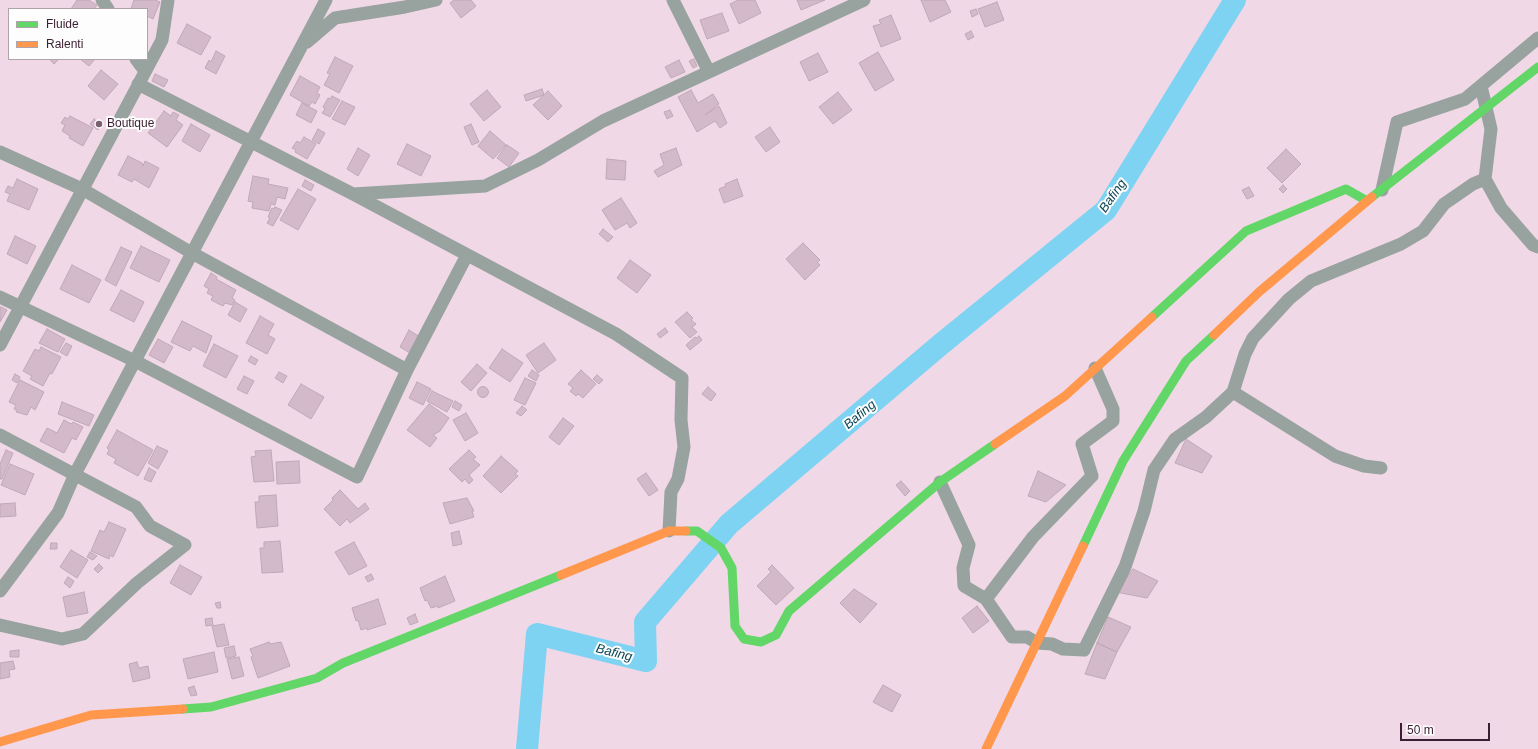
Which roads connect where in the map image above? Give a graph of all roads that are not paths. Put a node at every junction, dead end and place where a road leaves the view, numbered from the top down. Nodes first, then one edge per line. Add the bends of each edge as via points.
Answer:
1 (168, 0) edge
2 (326, 0) edge
3 (436, 0) edge
4 (673, 0) edge
5 (864, 0) edge
6 (1538, 38) edge
7 (300, 47) junction
8 (137, 60) edge
9 (1538, 67) edge
10 (145, 71) junction
11 (709, 72) junction
12 (138, 84) junction
13 (1481, 86) junction
14 (1486, 108) junction
15 (250, 142) junction
16 (0, 152) edge
17 (1485, 179) junction
18 (82, 189) junction
19 (1382, 190) junction
20 (353, 194) junction
21 (1367, 201) junction
22 (1538, 247) edge
23 (192, 253) junction
24 (468, 255) junction
25 (0, 297) edge
26 (20, 307) junction
27 (0, 345) edge
28 (135, 361) junction
29 (1095, 368) junction
30 (406, 370) junction
31 (1233, 392) junction
32 (0, 435) edge
33 (1381, 468) dead end
34 (75, 474) junction
35 (940, 482) junction
36 (669, 531) junction
37 (0, 591) edge
38 (986, 599) junction
39 (0, 625) edge
40 (1037, 643) junction
41 (0, 742) edge
42 (986, 749) edge

1 - 10 street via 162,40
2 - 7 street
3 - 7 street via 335,18
4 - 11 street
5 - 11 street
6 - 13 street
7 - 15 street
8 - 10 street
9 - 14 street
10 - 12 street
11 - 20 street via 603,121 538,160 485,186
12 - 15 street
12 - 18 street
13 - 14 street
13 - 19 street via 1465,99 1397,122
14 - 17 street via 1491,129
14 - 19 street
15 - 20 street
15 - 23 street
16 - 18 street
17 - 22 street via 1505,214 1533,245
17 - 31 street via 1444,204 1423,231 1401,244 1312,281 1289,299 1253,338
18 - 23 street
18 - 26 street
19 - 21 street
20 - 24 street
21 - 29 street via 1346,189 1246,231
21 - 40 street via 1259,292 1186,361 1123,461
23 - 28 street
23 - 30 street
24 - 30 street
24 - 36 street via 616,334 682,378 681,420 684,447 678,479 671,492
25 - 26 street
26 - 27 street
26 - 28 street
28 - 30 street via 357,477
28 - 34 street
29 - 35 street via 1065,396
29 - 38 street via 1113,409 1113,421 1082,444 1092,476 1033,537
31 - 33 street via 1335,456 1364,466
31 - 40 street via 1206,417 1175,439 1154,470 1144,511 1125,568 1084,650 1063,649 1052,644
32 - 34 street
34 - 37 street via 58,513
34 - 39 street via 136,506 150,526 185,545 137,583 83,634 62,639
35 - 36 street via 790,612 776,635 761,642 744,639 736,626 732,568 722,548 697,531
35 - 38 street via 969,545 963,568 964,586
36 - 41 street via 351,660 317,678 211,707 91,715
38 - 40 street via 1012,637 1026,637
40 - 42 street

